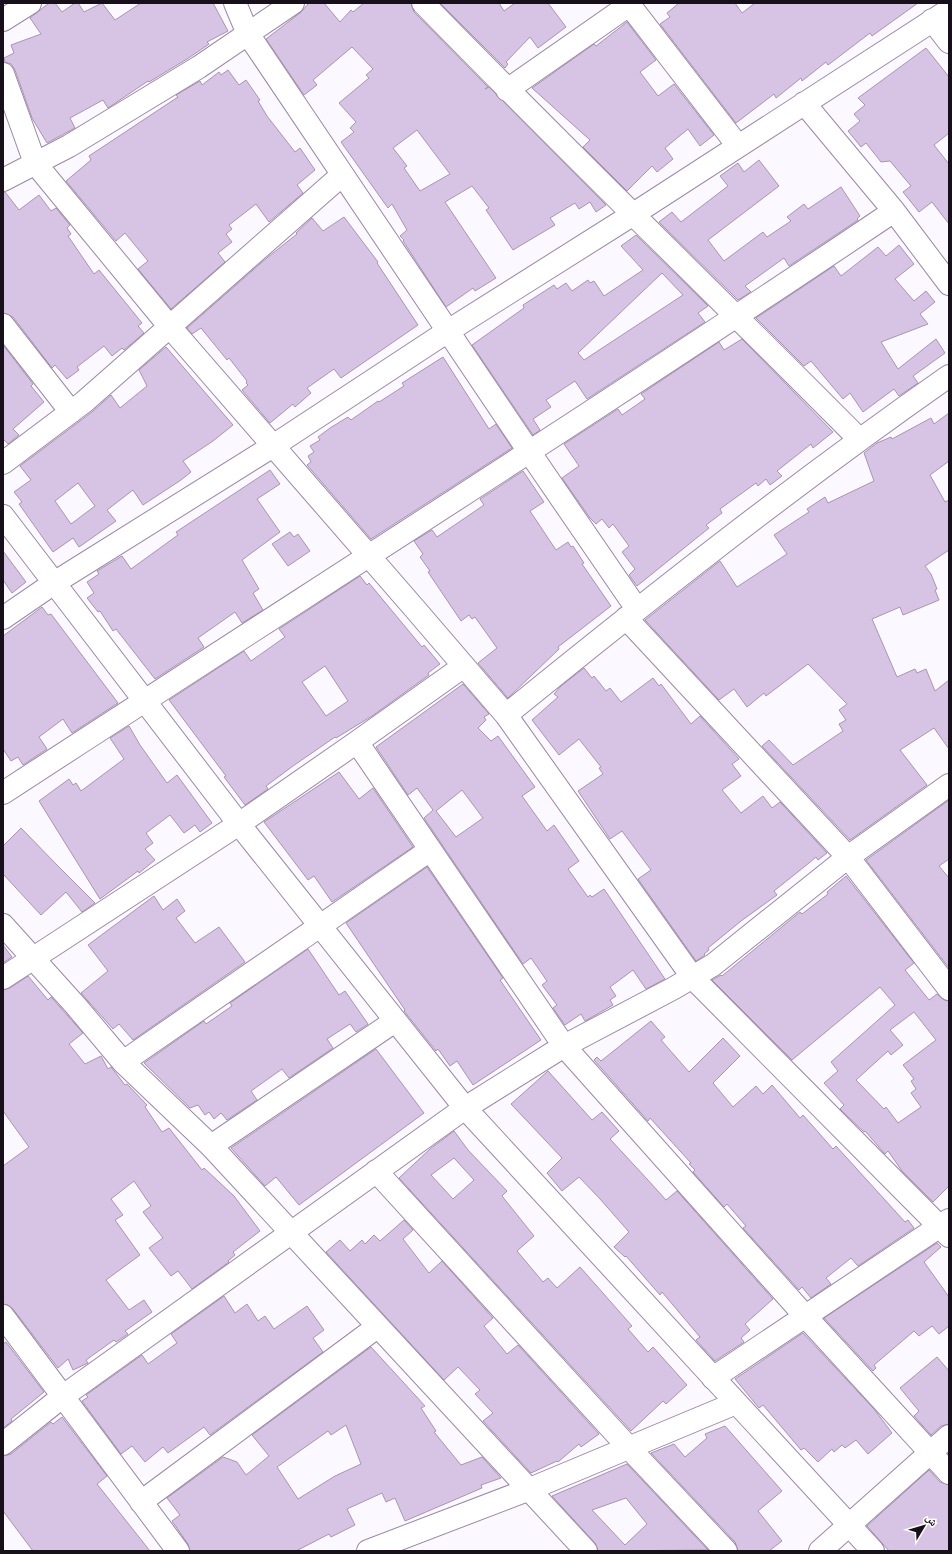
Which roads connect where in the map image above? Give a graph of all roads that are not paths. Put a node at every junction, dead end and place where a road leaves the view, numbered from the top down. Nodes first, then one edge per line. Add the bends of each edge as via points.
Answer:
1 (30, 3) edge
2 (235, 3) edge
3 (293, 3) edge
4 (423, 3) edge
5 (630, 4) edge
6 (941, 15) edge
7 (3, 20) edge
8 (248, 34) junction
9 (949, 42) edge
10 (3, 74) edge
11 (507, 90) junction
12 (804, 103) junction
13 (738, 146) junction
14 (35, 163) junction
15 (342, 175) junction
16 (3, 180) edge
17 (894, 211) junction
18 (632, 215) junction
19 (949, 284) edge
20 (737, 317) junction
21 (3, 325) edge
22 (170, 327) junction
23 (448, 331) junction
24 (949, 376) edge
25 (71, 412) junction
26 (859, 439) junction
27 (273, 446) junction
28 (530, 453) junction
29 (3, 463) edge
30 (3, 516) edge
31 (369, 555) junction
32 (54, 583) junction
33 (631, 613) junction
34 (3, 618) edge
35 (464, 666) junction
36 (144, 700) junction
37 (506, 715) junction
38 (357, 742) junction
39 (949, 785) edge
40 (3, 793) edge
41 (239, 824) junction
42 (430, 850) junction
43 (848, 857) junction
44 (3, 925) edge
45 (319, 925) junction
46 (34, 957) junction
47 (3, 978) edge
48 (693, 978) junction
49 (949, 989) edge
50 (395, 1021) junction
51 (564, 1046) junction
52 (123, 1062) junction
53 (464, 1108) junction
54 (210, 1146) junction
55 (376, 1171) junction
56 (946, 1228) edge
57 (290, 1232) junction
58 (3, 1316) edge
59 (806, 1317) junction
60 (377, 1327) junction
61 (713, 1378) junction
62 (62, 1397) junction
63 (736, 1403) junction
64 (949, 1436) edge
65 (3, 1444) edge
66 (630, 1449) junction
67 (931, 1453) junction
68 (949, 1473) edge
69 (530, 1489) junction
70 (141, 1502) junction
71 (849, 1525) junction
72 (398, 1546) edge
73 (178, 1551) edge
74 (368, 1551) edge
75 (586, 1551) edge
76 (726, 1551) edge
77 (820, 1551) edge
78 (873, 1551) edge

1 - 7 street
2 - 8 street
3 - 8 street
4 - 11 street
5 - 11 street
5 - 13 street
6 - 9 street
6 - 12 street
8 - 14 street via 200,67 70,146
8 - 15 street
10 - 14 street
11 - 18 street
12 - 13 street
12 - 17 street
13 - 18 street
14 - 16 street
14 - 22 street
15 - 22 street
15 - 23 street
17 - 19 street
17 - 20 street
18 - 20 street
18 - 23 street
20 - 26 street
20 - 28 street
21 - 25 street
22 - 25 street
22 - 27 street
23 - 27 street
23 - 28 street
24 - 26 street
25 - 29 street
26 - 33 street
27 - 31 street
27 - 32 street
28 - 31 street
28 - 33 street
30 - 32 street
31 - 35 street
31 - 36 street
32 - 34 street
32 - 36 street
33 - 37 street
33 - 43 street
35 - 37 street
35 - 38 street
36 - 40 street
36 - 41 street
37 - 48 street
38 - 41 street
38 - 42 street
39 - 43 street
41 - 45 street
41 - 46 street
42 - 45 street
42 - 51 street
43 - 48 street via 729,953
43 - 49 street
44 - 46 street
45 - 50 street
45 - 52 street
46 - 47 street
46 - 52 street
48 - 51 street
48 - 56 street
50 - 53 street
50 - 54 street
51 - 53 street
51 - 59 street
52 - 54 street
53 - 55 street
53 - 61 street
54 - 57 street
55 - 57 street
55 - 66 street
56 - 59 street
57 - 60 street
57 - 62 street
58 - 62 street
59 - 61 street
59 - 67 street
60 - 69 street
60 - 70 street
61 - 63 street
62 - 65 street
62 - 70 street
63 - 66 street
63 - 71 street
64 - 67 street
66 - 69 street
66 - 76 street
67 - 68 street
67 - 71 street
69 - 72 street
69 - 75 street
70 - 73 street
71 - 77 street
71 - 78 street
72 - 74 street

